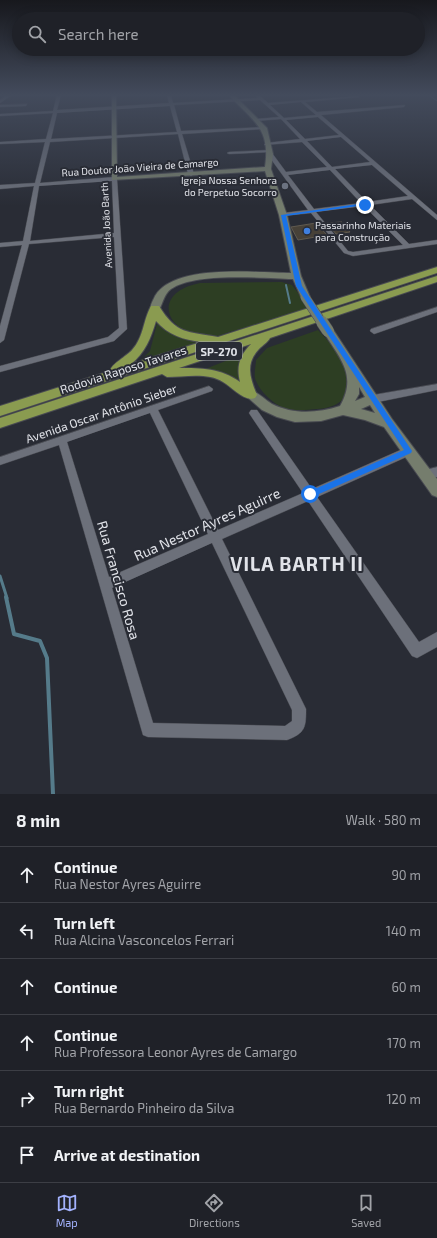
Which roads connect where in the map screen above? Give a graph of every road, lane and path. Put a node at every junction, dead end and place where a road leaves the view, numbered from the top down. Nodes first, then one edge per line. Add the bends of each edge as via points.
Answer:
1 (50, 132) edge
2 (114, 132) edge
3 (195, 132) edge
4 (266, 132) edge
5 (295, 132) edge
6 (339, 132) edge
7 (179, 133) junction
8 (343, 136) junction
9 (114, 137) junction
10 (302, 140) junction
11 (48, 141) junction
12 (0, 143) edge
13 (266, 144) junction
14 (229, 153) dead end
15 (269, 153) junction
16 (374, 163) junction
17 (281, 168) junction
18 (330, 168) junction
19 (268, 169) junction
20 (191, 174) junction
21 (286, 174) junction
22 (114, 179) junction
23 (38, 184) junction
24 (0, 187) edge
25 (414, 197) junction
26 (365, 205) junction
27 (312, 211) junction
28 (283, 215) junction
29 (437, 218) edge
30 (117, 235) junction
31 (437, 242) edge
32 (26, 243) junction
33 (0, 245) edge
34 (407, 246) junction
35 (437, 270) edge
36 (282, 276) junction
37 (296, 277) junction
38 (437, 279) edge
39 (155, 308) junction
40 (437, 309) edge
41 (374, 331) dead end
42 (275, 332) junction
43 (0, 340) edge
44 (221, 340) junction
45 (352, 366) junction
46 (0, 369) edge
47 (144, 376) junction
48 (103, 378) junction
49 (437, 387) edge
50 (209, 389) dead end
51 (251, 395) junction
52 (373, 399) junction
53 (153, 409) junction
54 (0, 411) edge
55 (344, 411) junction
56 (254, 413) dead end
57 (0, 423) edge
58 (388, 423) junction
59 (62, 440) junction
60 (409, 451) junction
61 (0, 461) edge
62 (431, 473) edge
63 (437, 490) edge
64 (310, 494) junction
65 (215, 536) junction
66 (105, 585) junction
67 (437, 639) edge

1 - 11 street
2 - 9 main road, Avenida João Barth
3 - 7 street
4 - 13 main road
5 - 10 street
6 - 8 street
7 - 9 street
7 - 20 street
8 - 10 street
8 - 16 street
9 - 11 street
9 - 22 main road, Avenida João Barth
10 - 13 street
10 - 18 street
11 - 12 street
11 - 23 street
13 - 15 main road
14 - 15 street
15 - 17 street
15 - 19 main road
16 - 18 street
16 - 25 street
17 - 19 street, Rua Doutor João Vieira de Camargo
17 - 21 street
18 - 21 street
18 - 26 street
19 - 20 main road, Rua Doutor João Vieira de Camargo
19 - 28 main road
20 - 22 main road, Rua Doutor João Vieira de Camargo
21 - 27 street
22 - 23 street, Rua Doutor João Vieira de Camargo
22 - 30 street, Avenida João Barth
23 - 24 street, Rua Doutor João Vieira de Camargo
23 - 32 street
25 - 26 street
25 - 29 street
26 - 27 street
26 - 34 street
27 - 28 street
27 - 34 street via 346,252 353,254
28 - 37 main road
30 - 32 street
30 - 46 street, Avenida João Barth via 122,329 111,339
31 - 34 street
32 - 33 street
32 - 43 street
35 - 44 highway, Rodovia Raposo Tavares / SP-270
36 - 37 main road
36 - 37 main road via 290,273
36 - 39 main road via 222,276 182,281 168,287 159,296
37 - 45 main road, bridge via 305,297
38 - 42 highway, Rodovia Raposo Tavares / SP-270
39 - 44 highway via 158,317 169,328 184,335
39 - 48 highway via 139,352 126,364
40 - 41 street
42 - 47 highway, Rodovia Raposo Tavares / SP-270
42 - 51 highway via 264,338 246,356 243,366 244,377
44 - 48 highway, Rodovia Raposo Tavares / SP-270
45 - 52 main road
45 - 55 main road via 353,394
47 - 51 highway via 204,372 225,377
47 - 57 highway, Rodovia Raposo Tavares / SP-270
48 - 54 highway, Rodovia Raposo Tavares / SP-270
49 - 52 street
50 - 53 street, Avenida Oscar Antônio Sieber
51 - 55 main road via 268,408 283,414 302,417
52 - 55 main road
52 - 58 main road
53 - 59 street, Avenida Oscar Antônio Sieber
53 - 65 street
55 - 58 main road
56 - 64 street
58 - 60 main road
59 - 61 street, Avenida Oscar Antônio Sieber
59 - 66 street, Rua Francisco Rosa
60 - 62 main road
60 - 64 street, Rua Nestor Ayres Aguirre
62 - 63 main road
64 - 65 street, Rua Nestor Ayres Aguirre
64 - 67 street via 417,651
65 - 66 street, Rua Nestor Ayres Aguirre
65 - 66 street, Rua Francisco Rosa via 300,709 299,725 287,733 148,730

